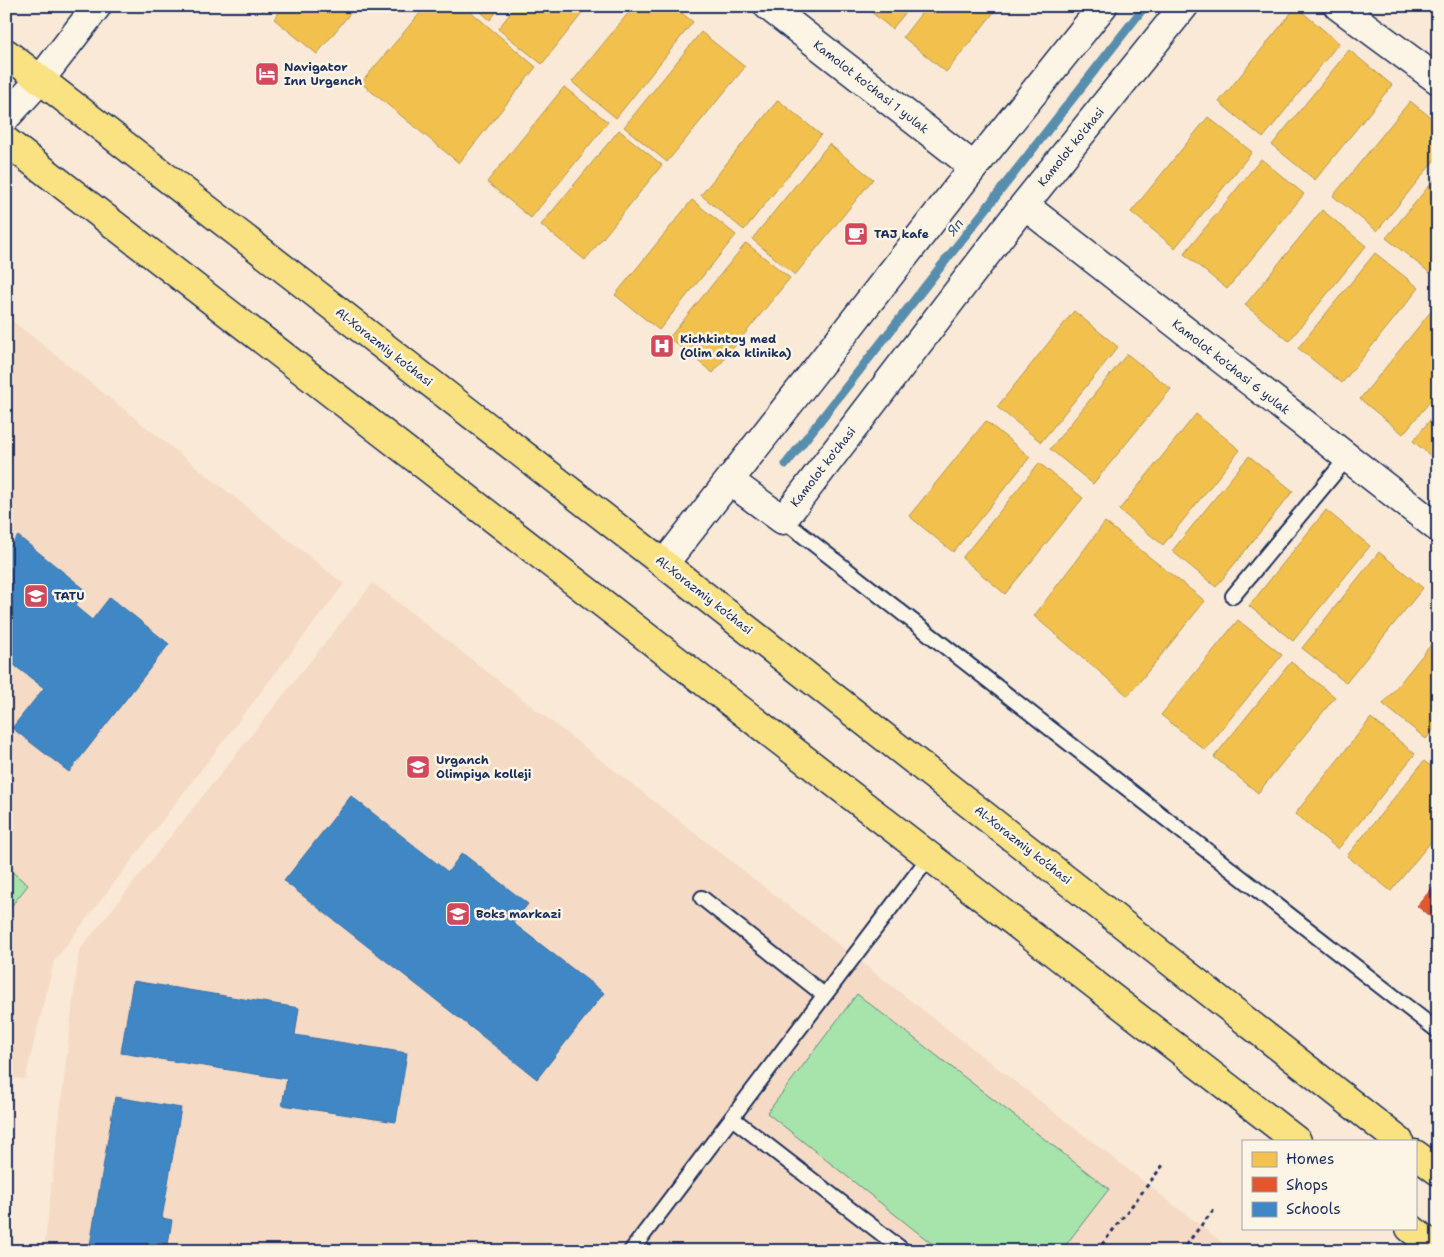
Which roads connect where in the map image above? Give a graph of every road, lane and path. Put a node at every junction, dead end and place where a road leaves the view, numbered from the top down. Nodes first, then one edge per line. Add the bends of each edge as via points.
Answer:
1 (97, 6) edge
2 (768, 6) edge
3 (1103, 6) edge
4 (1184, 6) edge
5 (1338, 6) edge
6 (6, 53) edge
7 (40, 80) junction
8 (1438, 80) edge
9 (6, 117) edge
10 (6, 141) edge
11 (974, 167) junction
12 (1024, 205) junction
13 (1348, 458) junction
14 (730, 481) junction
15 (783, 520) junction
16 (1438, 528) edge
17 (664, 564) junction
18 (1233, 596) dead end
19 (930, 856) junction
20 (702, 898) dead end
21 (824, 995) junction
22 (1438, 1031) edge
23 (732, 1118) junction
24 (1296, 1140) edge
25 (1398, 1140) edge
26 (1416, 1155) edge
27 (1163, 1165) dead end
28 (1438, 1171) edge
29 (1215, 1208) dead end
30 (1413, 1230) edge
31 (1438, 1250) edge
32 (631, 1251) edge
33 (904, 1251) edge
34 (1097, 1251) edge
35 (1181, 1251) edge

1 - 7 street
2 - 11 street, Kamolot ko'chasi 1 yulak
3 - 11 street
4 - 12 street, Kamolot ko'chasi
5 - 8 street
6 - 7 main road, Al-Xorazmiy ko’chasi
7 - 9 street
7 - 17 main road, Al-Xorazmiy ko’chasi
10 - 19 main road
11 - 14 street
12 - 13 street, Kamolot ko'chasi 6 yulak
12 - 15 street, Kamolot ko'chasi
13 - 16 street, Kamolot ko'chasi 6 yulak
13 - 18 lane
14 - 15 street, Kamolot ko'chasi
14 - 17 street
15 - 22 lane
17 - 25 main road, Al-Xorazmiy ko’chasi
19 - 21 lane
19 - 24 main road
20 - 21 lane
21 - 23 lane
23 - 32 lane
23 - 33 lane
26 - 28 main road
27 - 34 path
29 - 35 path
30 - 31 main road

